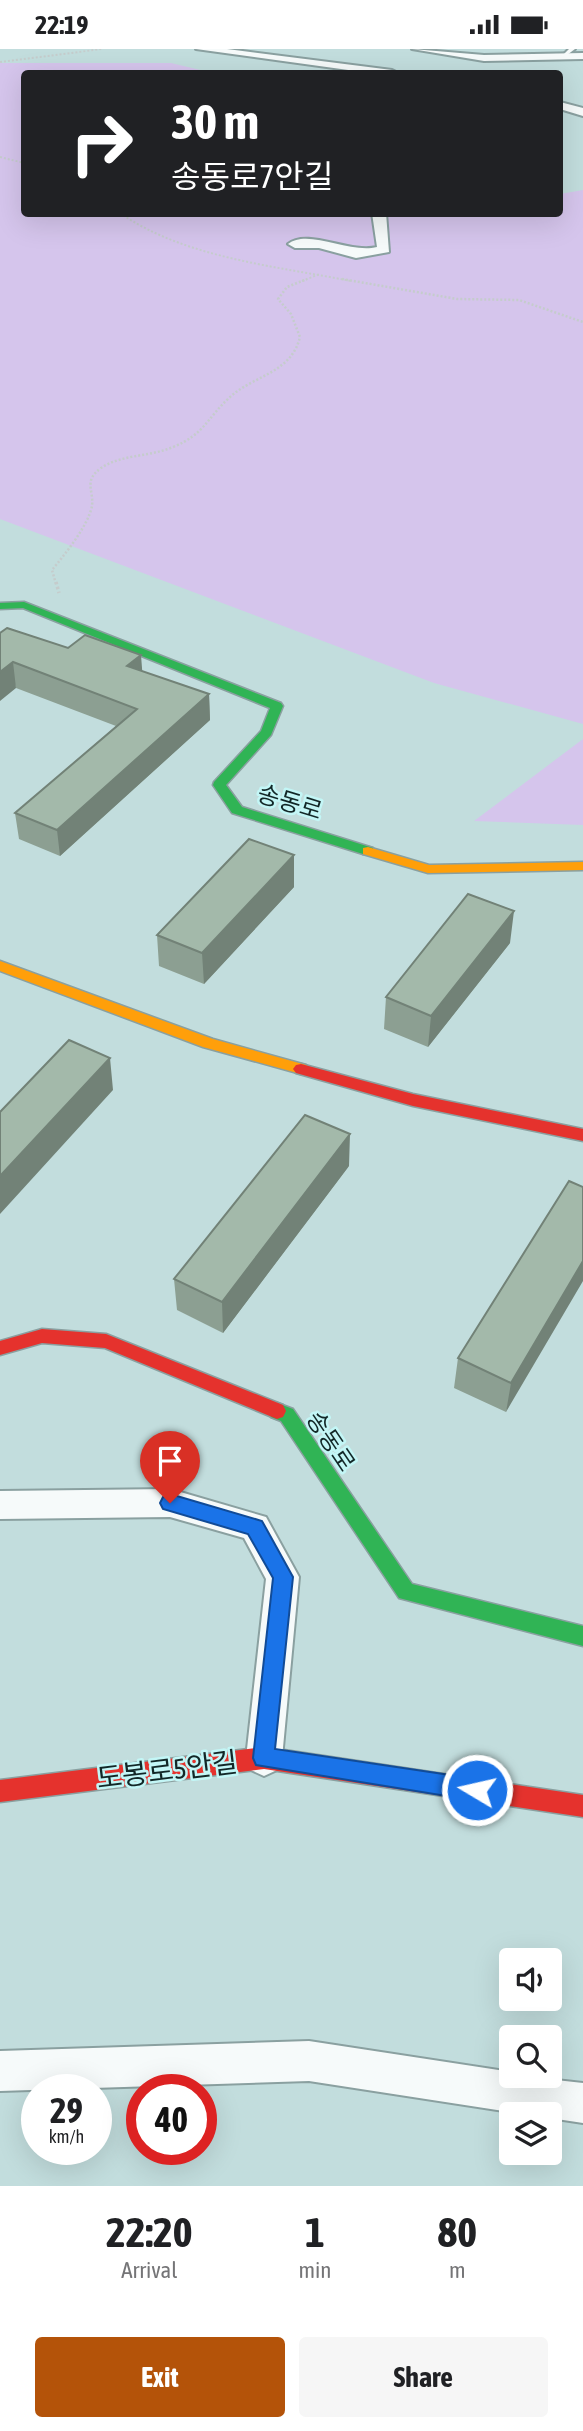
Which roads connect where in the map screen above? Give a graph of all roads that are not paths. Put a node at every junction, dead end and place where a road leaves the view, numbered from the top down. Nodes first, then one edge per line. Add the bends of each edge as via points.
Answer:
1 (201, 49) edge
2 (417, 49) edge
3 (572, 49) edge
4 (565, 54) dead end
5 (336, 55) dead end
6 (583, 56) edge
7 (484, 58) junction
8 (320, 66) junction
9 (474, 66) dead end
10 (361, 70) edge
11 (563, 106) edge
12 (583, 113) edge
13 (563, 118) edge
14 (380, 217) edge
15 (295, 244) dead end
16 (0, 606) edge
17 (583, 866) edge
18 (0, 966) edge
19 (583, 1135) edge
20 (0, 1348) edge
21 (0, 1505) edge
22 (583, 1636) edge
23 (264, 1758) junction
24 (0, 1791) edge
25 (583, 1806) edge
26 (0, 2071) edge
27 (583, 2103) edge

1 - 8 street
2 - 7 street
3 - 4 lane
5 - 8 street
6 - 7 street
7 - 9 street
8 - 10 street
11 - 12 street
12 - 13 street
14 - 15 street via 384,249 359,255 326,243
16 - 17 street, 송동로 via 24,605 277,706 267,732 219,785 237,810 428,869
18 - 19 street via 208,1043 306,1072 413,1100
20 - 22 street, 송동로 via 42,1336 106,1341 287,1415 407,1592
21 - 23 street via 170,1503 255,1527 283,1577
23 - 24 street, 도봉로5안길
23 - 25 street, 도봉로5안길
26 - 27 street via 309,2061

